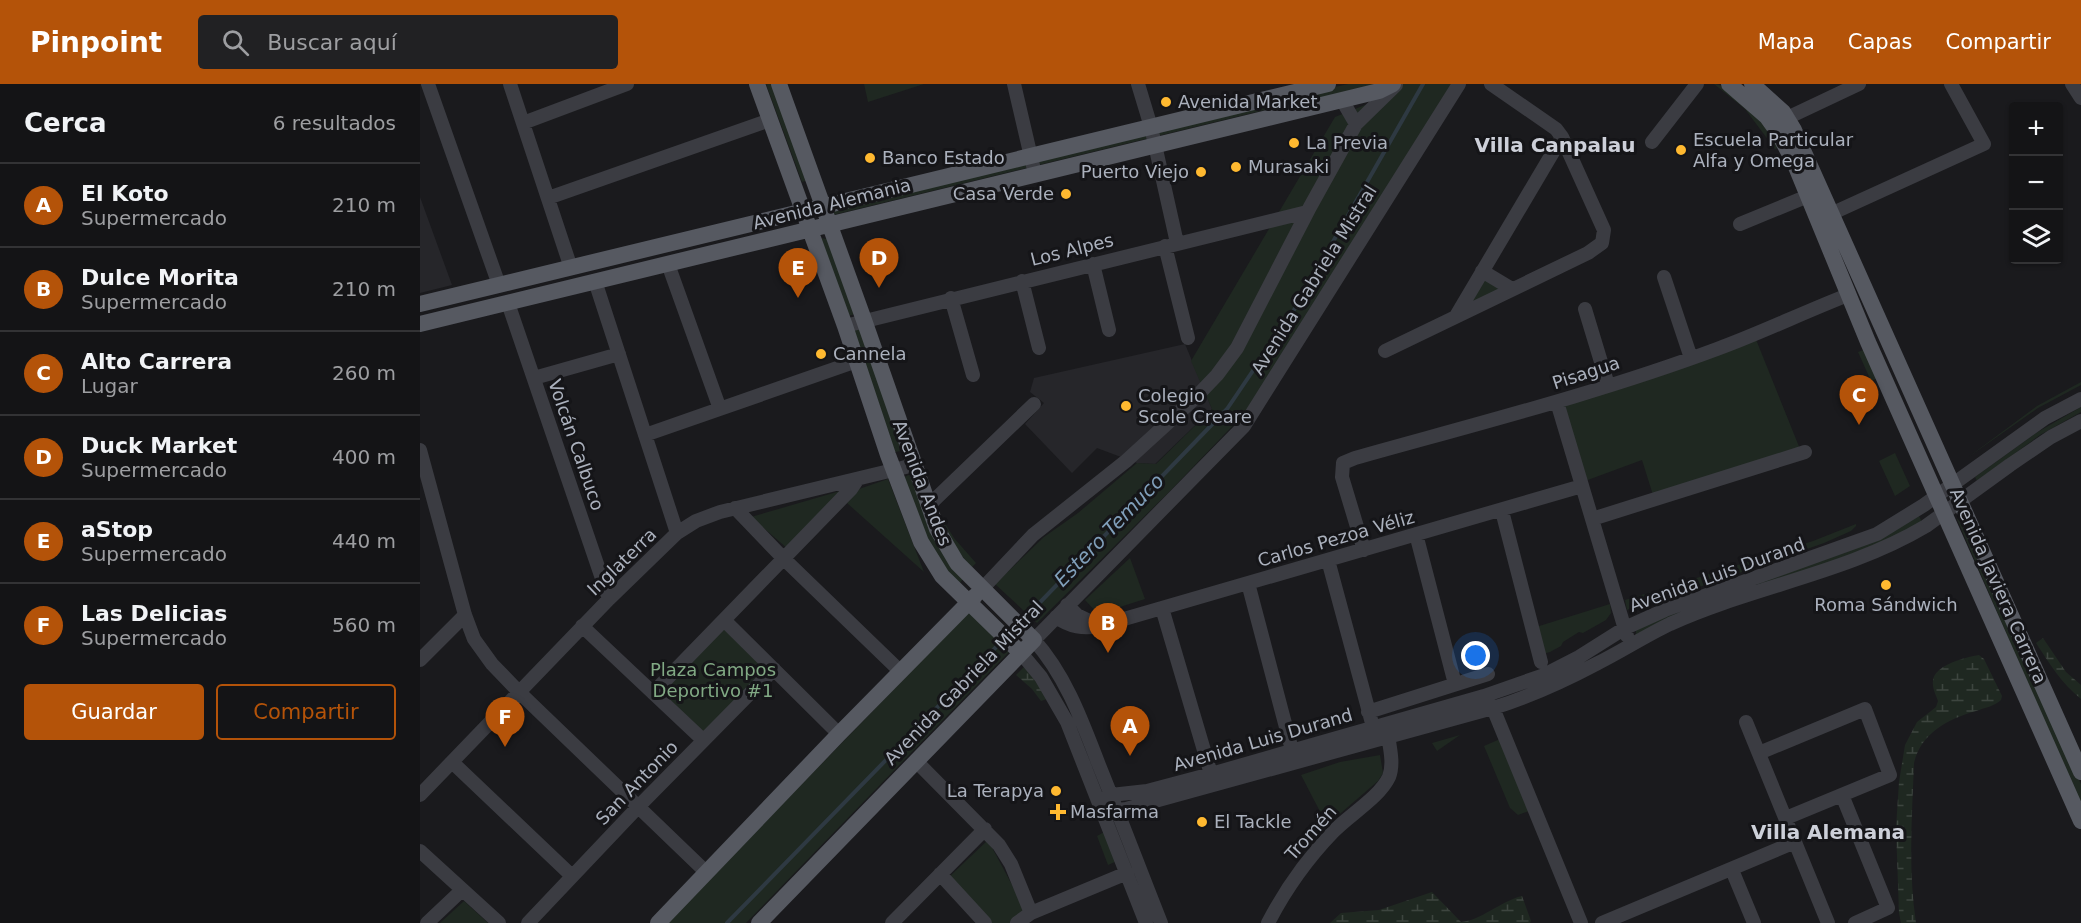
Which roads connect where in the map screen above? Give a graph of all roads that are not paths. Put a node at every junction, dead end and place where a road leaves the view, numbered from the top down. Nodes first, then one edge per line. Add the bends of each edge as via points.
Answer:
1 (428, 84) edge
2 (510, 84) edge
3 (627, 84) edge
4 (757, 84) edge
5 (779, 84) edge
6 (1014, 84) edge
7 (1138, 84) edge
8 (1328, 84) edge
9 (1394, 84) edge
10 (1459, 84) edge
11 (1491, 84) edge
12 (1697, 84) edge
13 (1730, 84) edge
14 (1752, 84) edge
15 (1859, 84) edge
16 (1951, 84) edge
17 (2072, 84) edge
18 (1292, 88) edge
19 (2081, 98) edge
20 (1342, 100) junction
21 (1298, 110) junction
22 (1787, 118) junction
23 (770, 120) junction
24 (523, 123) junction
25 (1356, 124) junction
26 (1151, 127) junction
27 (1562, 137) junction
28 (1652, 142) dead end
29 (1155, 145) junction
30 (1031, 155) junction
31 (1035, 174) junction
32 (1808, 196) junction
33 (548, 198) junction
34 (822, 206) junction
35 (804, 211) junction
36 (1307, 212) junction
37 (1824, 217) junction
38 (828, 224) junction
39 (1740, 224) dead end
40 (810, 229) junction
41 (1171, 244) junction
42 (668, 264) junction
43 (1093, 264) junction
44 (572, 268) junction
45 (1482, 271) junction
46 (1664, 277) dead end
47 (595, 281) junction
48 (1022, 281) junction
49 (499, 285) junction
50 (566, 288) junction
51 (1512, 290) junction
52 (1848, 294) junction
53 (951, 298) junction
54 (508, 303) junction
55 (420, 304) edge
56 (1586, 309) dead end
57 (1456, 316) junction
58 (864, 320) junction
59 (420, 324) edge
60 (845, 326) junction
61 (1109, 330) dead end
62 (1188, 338) dead end
63 (1039, 348) dead end
64 (1385, 351) dead end
65 (619, 354) junction
66 (1691, 358) junction
67 (1895, 358) junction
68 (857, 362) junction
69 (1879, 366) junction
70 (973, 375) dead end
71 (534, 378) junction
72 (1608, 385) junction
73 (2081, 399) edge
74 (1557, 402) junction
75 (1034, 404) dead end
76 (720, 409) junction
77 (2081, 421) edge
78 (645, 435) junction
79 (420, 450) edge
80 (1805, 452) dead end
81 (914, 465) junction
82 (894, 470) junction
83 (857, 480) junction
84 (1953, 483) junction
85 (1582, 486) junction
86 (1936, 496) junction
87 (1960, 501) junction
88 (928, 506) junction
89 (735, 508) junction
90 (1502, 511) junction
91 (1944, 513) junction
92 (1592, 519) junction
93 (677, 533) junction
94 (1416, 534) junction
95 (1364, 550) junction
96 (783, 558) junction
97 (1328, 560) junction
98 (1248, 583) junction
99 (982, 589) junction
100 (609, 599) junction
101 (969, 602) junction
102 (1067, 605) junction
103 (1162, 608) junction
104 (465, 615) junction
105 (1056, 616) junction
106 (724, 620) junction
107 (1100, 626) junction
108 (582, 627) junction
109 (1625, 628) junction
110 (1030, 636) junction
111 (1017, 649) junction
112 (1579, 657) junction
113 (420, 660) edge
114 (1605, 660) junction
115 (1541, 662) dead end
116 (774, 669) junction
117 (901, 672) junction
118 (1488, 674) dead end
119 (1455, 684) junction
120 (520, 693) junction
121 (653, 693) junction
122 (1488, 702) junction
123 (1368, 712) junction
124 (1746, 722) dead end
125 (839, 734) junction
126 (1380, 734) junction
127 (703, 740) junction
128 (1292, 750) junction
129 (1759, 753) junction
130 (916, 761) junction
131 (452, 762) junction
132 (2081, 772) edge
133 (1211, 774) junction
134 (420, 795) edge
135 (1842, 795) junction
136 (1104, 802) junction
137 (638, 807) junction
138 (1117, 811) junction
139 (1786, 818) junction
140 (2081, 821) edge
141 (985, 829) junction
142 (1795, 842) junction
143 (420, 851) edge
144 (1732, 870) junction
145 (706, 872) junction
146 (1127, 873) junction
147 (940, 874) junction
148 (572, 876) junction
149 (462, 890) junction
150 (1031, 913) junction
151 (427, 923) edge
152 (499, 923) edge
153 (528, 923) edge
154 (658, 923) edge
155 (759, 923) edge
156 (891, 923) edge
157 (985, 923) edge
158 (1017, 923) edge
159 (1146, 923) edge
160 (1161, 923) edge
161 (1268, 923) edge
162 (1581, 923) edge
163 (1602, 923) edge
164 (1754, 923) edge
165 (1828, 923) edge
166 (1854, 923) edge

1 - 49 street
2 - 24 street
3 - 24 street
4 - 23 main road, Avenida Andes
5 - 34 main road, Avenida Andes
6 - 30 street
7 - 26 street
8 - 18 main road, Avenida Alemania
9 - 20 main road, Avenida Alemania via 1379,92
9 - 25 street, Avenida Gabriela Mistral
10 - 102 street, Avenida Gabriela Mistral via 1244,426
11 - 27 street via 1557,129
12 - 28 street
13 - 32 main road, Avenida Javiera Carrera via 1773,124
14 - 22 main road, Avenida Javiera Carrera
15 - 22 street
16 - 37 street via 1984,144
17 - 19 street
18 - 21 street
18 - 26 main road, Avenida Alemania
20 - 21 main road, Avenida Alemania
20 - 25 street
21 - 29 main road, Avenida Alemania
22 - 37 main road, Avenida Javiera Carrera via 1799,140
23 - 33 street
23 - 35 main road, Avenida Andes
24 - 33 street
25 - 36 street, Avenida Gabriela Mistral
26 - 29 street
26 - 30 main road, Avenida Alemania
27 - 45 street
27 - 51 street via 1604,230 1602,243
29 - 31 main road, Avenida Alemania
29 - 41 street
30 - 31 street
30 - 34 main road, Avenida Alemania
31 - 38 main road, Avenida Alemania
32 - 37 main road, Avenida Javiera Carrera
32 - 39 street
33 - 44 street
34 - 35 main road, Avenida Alemania
34 - 38 main road, Avenida Andes
35 - 40 main road, Avenida Andes
35 - 44 main road, Avenida Alemania
36 - 41 street, Los Alpes
36 - 99 street, Avenida Gabriela Mistral via 1237,348 1217,375 1126,461 1033,535
37 - 52 main road, Avenida Javiera Carrera
37 - 67 main road, Avenida Javiera Carrera
38 - 40 main road, Avenida Alemania
38 - 58 main road, Avenida Andes
40 - 42 main road, Avenida Alemania
40 - 60 main road, Avenida Andes
41 - 43 street, Los Alpes
41 - 62 street
42 - 47 main road, Avenida Alemania
42 - 76 street
43 - 48 street, Los Alpes
43 - 61 street
44 - 49 main road, Avenida Alemania
44 - 50 main road
45 - 51 street
45 - 57 street
46 - 66 street
47 - 50 main road, Avenida Alemania
47 - 65 street
48 - 53 street, Los Alpes
48 - 63 street
49 - 55 main road, Avenida Alemania
50 - 54 main road, Avenida Alemania
51 - 57 street
52 - 66 street, Pisagua
52 - 69 main road, Avenida Javiera Carrera
53 - 58 street, Los Alpes
53 - 70 street
54 - 59 main road, Avenida Alemania
54 - 71 street, Volcán Calbuco
56 - 72 street
57 - 64 street
58 - 60 street, Los Alpes
58 - 81 main road, Avenida Andes
60 - 68 main road, Avenida Andes
65 - 71 street
65 - 78 street
66 - 72 street, Pisagua
67 - 69 main road
67 - 84 main road, Avenida Javiera Carrera
68 - 76 street
68 - 82 main road, Avenida Andes
69 - 86 main road, Avenida Javiera Carrera
71 - 100 street, Volcán Calbuco
72 - 74 street, Pisagua
73 - 84 street, Avenida Luis Durand via 2045,418
74 - 85 street
74 - 95 street, Pisagua via 1343,463 1342,477
75 - 88 street
76 - 78 street
77 - 87 street, Avenida Luis Durand via 2051,437
78 - 93 street
79 - 104 street
80 - 92 street
81 - 82 street, Inglaterra
81 - 88 main road, Avenida Andes
82 - 83 street, Inglaterra
82 - 101 main road, Avenida Andes via 927,555
83 - 89 street, Inglaterra
83 - 96 street
84 - 86 street, Avenida Luis Durand
84 - 87 main road, Avenida Javiera Carrera
85 - 90 street, Carlos Pezoa Véliz
85 - 92 street
86 - 91 main road, Avenida Javiera Carrera
86 - 109 street, Avenida Luis Durand via 1867,539 1704,595
87 - 91 street, Avenida Luis Durand
87 - 132 main road, Avenida Javiera Carrera
88 - 99 main road, Avenida Andes via 957,563
89 - 93 street, Inglaterra via 706,516
89 - 96 street
90 - 94 street, Carlos Pezoa Véliz
90 - 115 street
91 - 114 street, Avenida Luis Durand via 1882,550 1671,624
91 - 140 main road, Avenida Javiera Carrera
92 - 109 street
93 - 100 street, Inglaterra
94 - 95 street, Carlos Pezoa Véliz
94 - 119 street
95 - 97 street, Carlos Pezoa Véliz
96 - 106 street
96 - 117 street
97 - 98 street, Carlos Pezoa Véliz
97 - 123 street, Tromén
98 - 103 street, Carlos Pezoa Véliz
98 - 128 street
99 - 101 main road, Avenida Gabriela Mistral
99 - 110 main road, Avenida Andes
100 - 108 street, Inglaterra
101 - 111 main road, Avenida Andes
101 - 117 main road, Avenida Gabriela Mistral
102 - 105 street, Avenida Gabriela Mistral
102 - 107 street
103 - 107 street, Carlos Pezoa Véliz
103 - 133 street
104 - 113 street
104 - 120 street via 482,652
105 - 107 street, Carlos Pezoa Véliz via 1077,627
105 - 110 street, Avenida Gabriela Mistral
106 - 116 street
106 - 121 street
108 - 120 street, Inglaterra
108 - 121 street
109 - 112 street, Avenida Luis Durand
109 - 114 street via 1625,643
110 - 111 main road, Avenida Gabriela Mistral
110 - 136 street, Avenida Andes via 1064,682
111 - 130 main road, Avenida Gabriela Mistral
111 - 136 street, Avenida Andes via 1041,676 1060,709
112 - 114 street
112 - 122 street, Avenida Luis Durand
114 - 122 street, Avenida Luis Durand via 1533,694
116 - 125 street
116 - 127 street, San Antonio
117 - 125 main road, Avenida Gabriela Mistral
118 - 119 street
119 - 123 street
120 - 131 street, Inglaterra
120 - 137 street
121 - 127 street
122 - 126 street, Avenida Luis Durand
122 - 162 street
123 - 126 street, Tromén
124 - 129 street
125 - 145 main road, Avenida Gabriela Mistral
126 - 128 street, Avenida Luis Durand
126 - 138 street, Avenida Luis Durand
126 - 161 street, Tromén via 1392,760 1383,787 1312,856
127 - 137 street, San Antonio
128 - 133 street, Avenida Luis Durand
129 - 135 street via 1864,709 1890,775
129 - 139 street
130 - 141 street
130 - 155 main road, Avenida Gabriela Mistral
131 - 134 street, Inglaterra
131 - 148 street
133 - 136 street, Avenida Luis Durand
135 - 139 street
135 - 166 street via 1888,908
136 - 138 street, Avenida Luis Durand
136 - 146 street, Avenida Andes
137 - 145 street
137 - 148 street, San Antonio
138 - 160 street
139 - 142 street
141 - 147 street
141 - 150 street via 1011,864
142 - 144 street
142 - 165 street
143 - 149 street
144 - 163 street
144 - 164 street
145 - 154 main road, Avenida Gabriela Mistral
146 - 150 street
146 - 159 street, Avenida Andes
147 - 156 street
147 - 157 street
148 - 153 street, San Antonio
149 - 151 street
149 - 152 street
150 - 158 street

